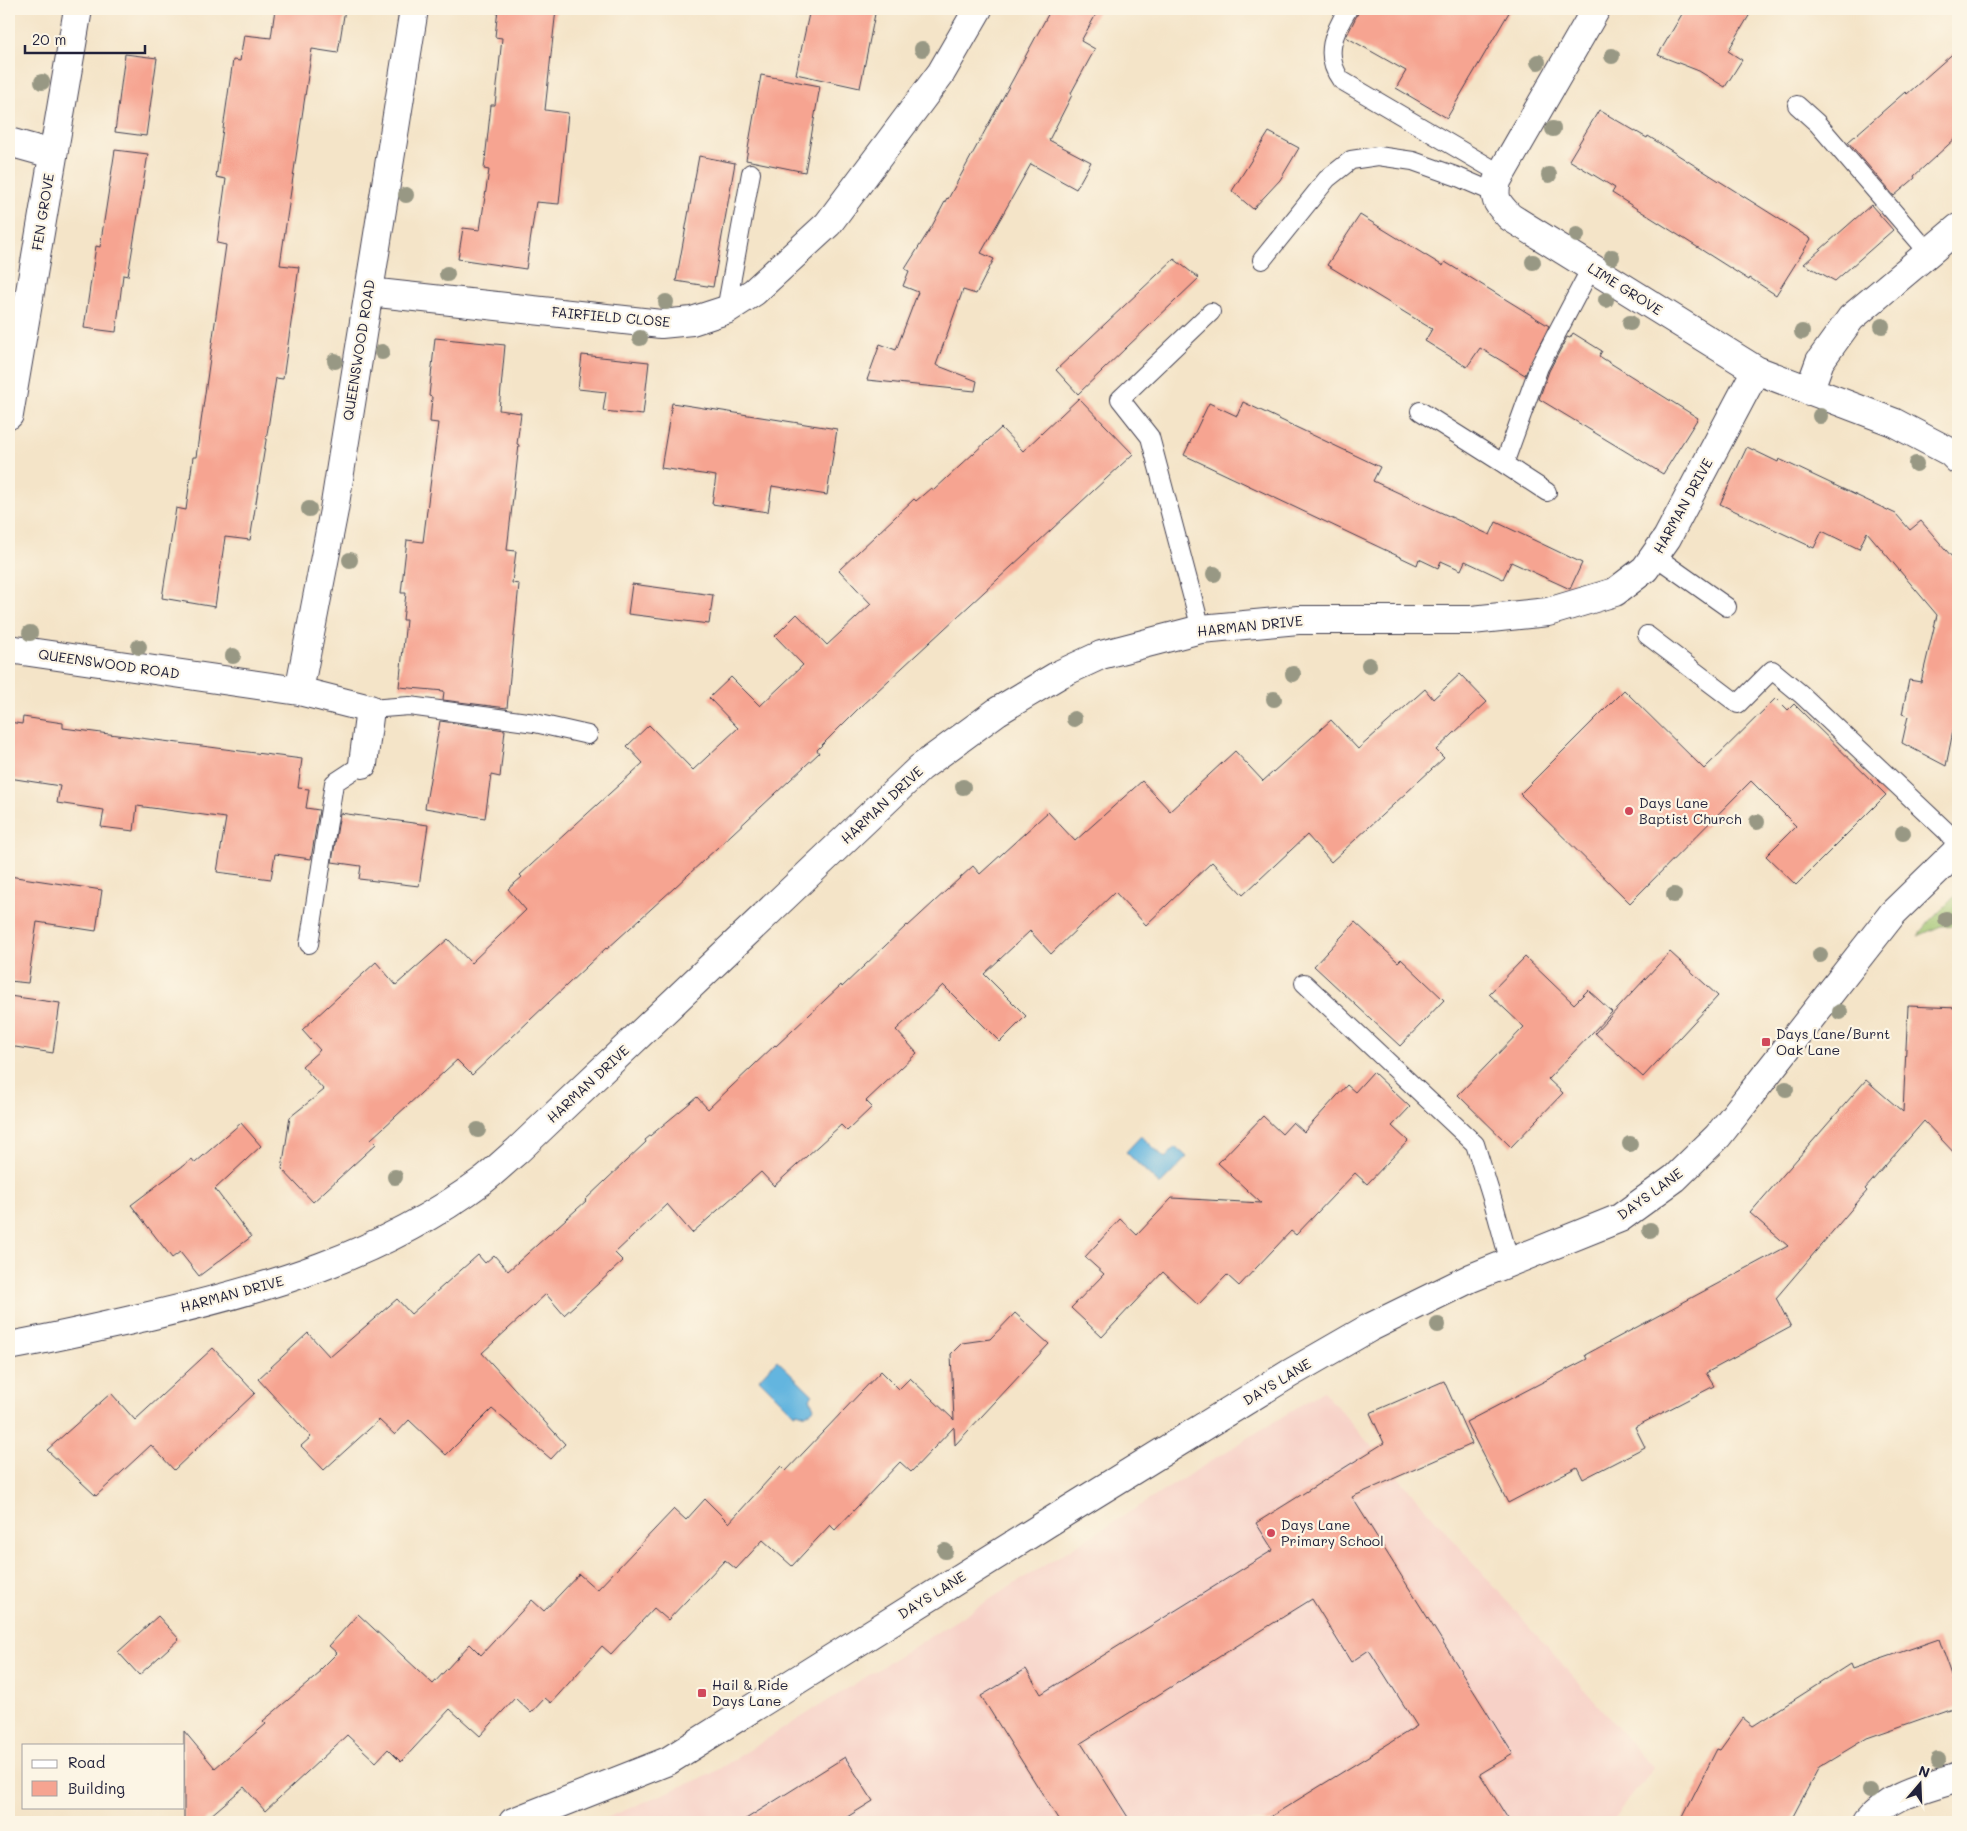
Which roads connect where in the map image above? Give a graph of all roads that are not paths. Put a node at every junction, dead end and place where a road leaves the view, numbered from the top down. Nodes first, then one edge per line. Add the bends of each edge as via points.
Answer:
1 (78, 9) edge
2 (414, 9) edge
3 (978, 9) edge
4 (1348, 9) edge
5 (1596, 9) edge
6 (1796, 104) dead end
7 (9, 142) edge
8 (52, 154) junction
9 (751, 173) dead end
10 (1498, 184) junction
11 (1958, 228) edge
12 (1929, 253) junction
13 (1262, 260) dead end
14 (1591, 268) junction
15 (368, 292) junction
16 (726, 310) junction
17 (1211, 312) dead end
18 (1756, 370) junction
19 (1809, 391) junction
20 (1420, 411) dead end
21 (9, 415) edge
22 (1958, 460) edge
23 (1504, 464) junction
24 (1547, 492) dead end
25 (1655, 556) junction
26 (1727, 607) dead end
27 (1201, 629) junction
28 (1647, 635) dead end
29 (9, 649) edge
30 (299, 691) junction
31 (370, 709) junction
32 (588, 735) dead end
33 (363, 764) joint
34 (1958, 849) edge
35 (310, 944) dead end
36 (1304, 983) dead end
37 (1510, 1263) junction
38 (9, 1346) edge
39 (1958, 1777) edge
40 (513, 1822) edge
41 (1868, 1822) edge

1 - 8 street, FEN GROVE
2 - 15 street, QUEENSWOOD ROAD
3 - 16 street, FAIRFIELD CLOSE via 941,74 828,224 754,292
4 - 10 lane via 1335,31 1331,51 1334,70 1341,80
5 - 10 street
6 - 12 lane via 1817,123
7 - 8 street
8 - 21 street, FEN GROVE
9 - 16 lane
10 - 13 lane via 1458,177 1413,161 1378,156 1351,160 1327,179
10 - 14 street, LIME GROVE via 1496,203 1510,217
11 - 12 street
12 - 19 street via 1851,318 1820,361
14 - 18 street, LIME GROVE
14 - 23 lane via 1539,367
15 - 16 street, FAIRFIELD CLOSE via 661,324 692,321
15 - 30 street, QUEENSWOOD ROAD via 334,510
17 - 27 lane via 1120,399 1150,437
18 - 19 street, LIME GROVE
18 - 25 street, HARMAN DRIVE via 1668,538
19 - 22 street, LIME GROVE via 1892,422 1950,452
20 - 23 lane
23 - 24 lane
25 - 26 lane
25 - 27 street, HARMAN DRIVE via 1645,569 1615,592 1548,612 1472,620 1298,620
27 - 38 street, HARMAN DRIVE via 1100,655 1075,666 998,711 952,743 920,768 517,1151 483,1180 433,1213 358,1253 280,1282 218,1300
28 - 34 lane via 1738,704 1772,670 1948,833
29 - 30 street, QUEENSWOOD ROAD
30 - 31 street, QUEENSWOOD ROAD
31 - 32 lane via 409,706 535,723
31 - 33 street
33 - 35 lane via 334,782
34 - 37 street, DAYS LANE via 1893,913 1737,1113 1675,1178 1620,1218
36 - 37 lane via 1474,1144
37 - 40 street, DAYS LANE via 1387,1319 1289,1374 668,1761
39 - 41 street via 1899,1796 1876,1811

